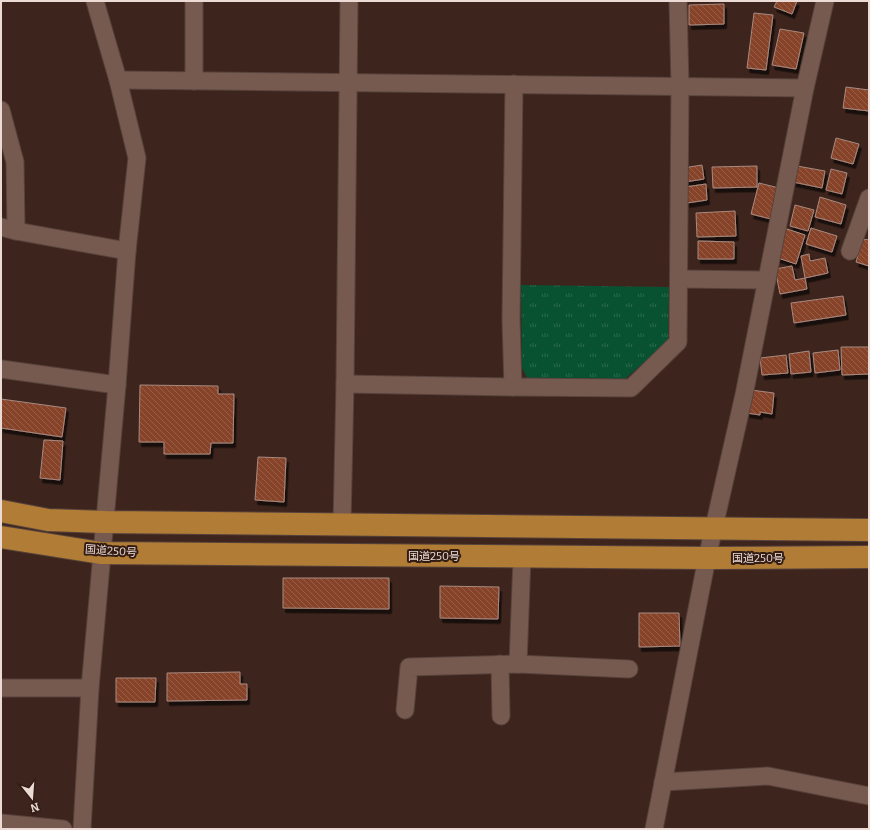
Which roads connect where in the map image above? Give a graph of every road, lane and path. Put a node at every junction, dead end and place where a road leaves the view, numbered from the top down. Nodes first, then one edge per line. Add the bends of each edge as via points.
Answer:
1 (95, 1) edge
2 (194, 1) edge
3 (348, 1) edge
4 (678, 1) edge
5 (825, 1) edge
6 (118, 80) junction
7 (194, 81) junction
8 (348, 82) junction
9 (514, 84) junction
10 (680, 86) junction
11 (805, 88) junction
12 (1, 110) edge
13 (869, 198) edge
14 (8, 229) edge
15 (127, 251) junction
16 (850, 251) dead end
17 (678, 279) junction
18 (766, 280) junction
19 (1, 369) edge
20 (345, 384) junction
21 (117, 385) junction
22 (513, 388) junction
23 (1, 512) edge
24 (105, 522) junction
25 (342, 525) junction
26 (714, 528) junction
27 (869, 530) edge
28 (1, 537) edge
29 (101, 553) junction
30 (522, 557) junction
31 (869, 557) edge
32 (707, 558) junction
33 (500, 664) junction
34 (518, 664) junction
35 (629, 669) dead end
36 (1, 688) edge
37 (90, 688) junction
38 (405, 710) dead end
39 (501, 716) dead end
40 (663, 782) junction
41 (869, 796) edge
42 (1, 823) edge
43 (63, 829) edge
44 (82, 829) edge
45 (654, 829) edge

1 - 6 street
2 - 7 street
3 - 8 street
4 - 10 street
5 - 11 street
6 - 7 street
6 - 15 street via 137,158
7 - 8 street
8 - 9 street
8 - 20 street
9 - 10 street
9 - 22 street via 511,319
10 - 11 street
10 - 17 street
11 - 18 street
12 - 14 street via 15,162
13 - 16 street
14 - 15 street
15 - 21 street
17 - 18 street
17 - 22 street via 678,342 631,388
18 - 26 street via 744,395
19 - 21 street
20 - 22 street
20 - 25 street
21 - 24 street
23 - 24 highway via 48,520
24 - 25 highway
24 - 29 street
25 - 26 highway
26 - 27 highway
26 - 32 street
28 - 29 highway, 国道250号
29 - 30 highway, 国道250号
29 - 37 street
30 - 32 highway, 国道250号
30 - 34 street
31 - 32 highway, 国道250号
32 - 40 street
33 - 34 street
33 - 38 street via 409,667
33 - 39 street
34 - 35 street
36 - 37 street
37 - 44 street
40 - 41 street via 768,776
40 - 45 street
42 - 43 street

